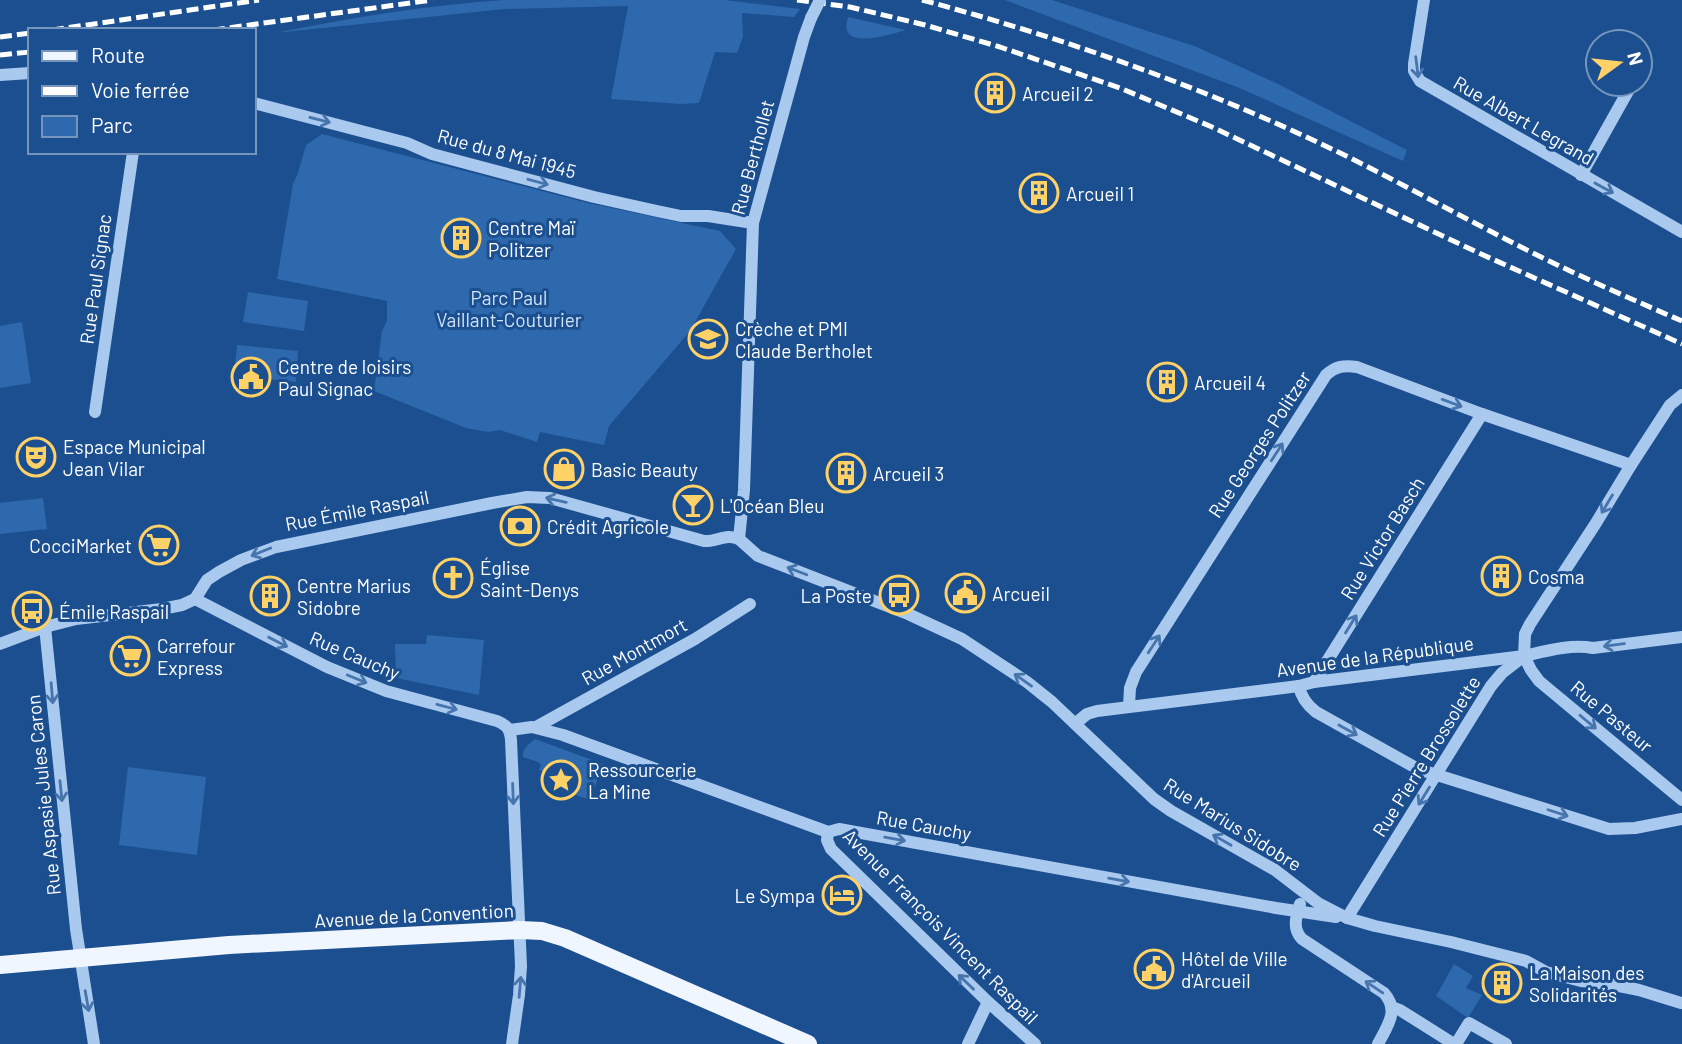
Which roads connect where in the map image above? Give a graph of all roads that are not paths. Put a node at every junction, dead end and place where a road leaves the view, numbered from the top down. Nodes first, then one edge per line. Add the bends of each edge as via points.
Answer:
1 (820, 0) edge
2 (1424, 0) edge
3 (28, 73) edge
4 (0, 75) edge
5 (1624, 98) edge
6 (256, 104) edge
7 (133, 154) edge
8 (1581, 175) junction
9 (754, 223) junction
10 (1682, 232) edge
11 (1682, 395) edge
12 (95, 412) dead end
13 (1482, 414) junction
14 (1631, 465) junction
15 (740, 538) junction
16 (195, 599) junction
17 (750, 604) dead end
18 (45, 627) junction
19 (1682, 637) edge
20 (0, 645) edge
21 (1524, 656) junction
22 (1314, 682) junction
23 (1299, 686) junction
24 (1129, 706) junction
25 (1076, 723) junction
26 (536, 727) junction
27 (508, 728) junction
28 (1436, 774) junction
29 (1682, 800) edge
30 (1682, 819) edge
31 (828, 832) junction
32 (1300, 889) junction
33 (1297, 911) junction
34 (1347, 918) junction
35 (520, 930) junction
36 (80, 958) junction
37 (0, 965) edge
38 (988, 1003) junction
39 (1682, 1005) edge
40 (1392, 1007) junction
41 (94, 1044) edge
42 (512, 1044) edge
43 (808, 1044) edge
44 (968, 1044) edge
45 (1035, 1044) edge
46 (1378, 1044) edge
47 (1455, 1044) edge
48 (1506, 1044) edge

1 - 9 street, Rue Berthollet, bridge via 804,37
2 -> 8 street, Rue Albert Legrand via 1414,64 1420,81
3 - 4 street
5 - 8 street
6 -> 9 street, Rue du 8 Mai 1945 via 594,197 681,216
7 - 12 street, Rue Paul Signac
8 -> 10 street, Rue Albert Legrand
9 - 15 street, Rue Berthollet
11 - 14 street via 1670,405
13 - 14 street, Rue Georges Politzer
22 -> 13 street, Rue Victor Basch
24 -> 13 street, Rue Georges Politzer via 1136,671 1333,369 1357,368
14 -> 21 street via 1530,624
15 -> 16 street, Rue Émile Raspail via 704,541 550,498 527,497 276,547 207,580
25 -> 15 street, Rue Marius Sidobre via 1027,682 951,633 758,556
16 - 18 street via 172,607
16 -> 27 street, Rue Cauchy via 327,667 386,691 497,721
17 - 26 street, Rue Montmort
18 - 20 street
18 -> 36 street, Rue Aspasie Jules Caron
19 -> 21 street, Avenue de la République
21 - 22 street, Avenue de la République
21 - 28 street, Rue Pierre Brossolette via 1491,686
21 -> 29 street, Rue Pasteur via 1539,681
22 - 23 street, Avenue de la République
23 - 24 street, Avenue de la République
23 -> 28 street via 1316,712 1418,769
24 - 25 street, Avenue de la République via 1092,712
32 -> 25 street, Rue Marius Sidobre via 1154,799
26 - 27 street, Rue Cauchy
26 - 31 street, Rue Cauchy
27 -> 35 street
28 -> 30 street via 1609,829
28 -> 34 street, Rue Pierre Brossolette
31 -> 33 street, Rue Cauchy via 839,829
38 -> 31 street, Avenue François Vincent Raspail via 831,849
32 - 33 street
32 - 34 street, Rue Marius Sidobre
33 - 34 street, Rue Cauchy
40 -> 33 street via 1384,993 1303,939 1296,930
34 - 39 street, Rue Marius Sidobre
35 - 36 main road, Avenue de la Convention via 229,945
42 -> 35 street via 519,995
35 - 43 main road, Avenue de la Convention via 565,938
36 - 37 main road, Avenue de la Convention
36 -> 41 street, Rue Aspasie Jules Caron
38 - 44 street
38 - 45 street, Avenue François Vincent Raspail
40 - 46 street
40 - 47 street
47 - 48 street via 1469,1023

